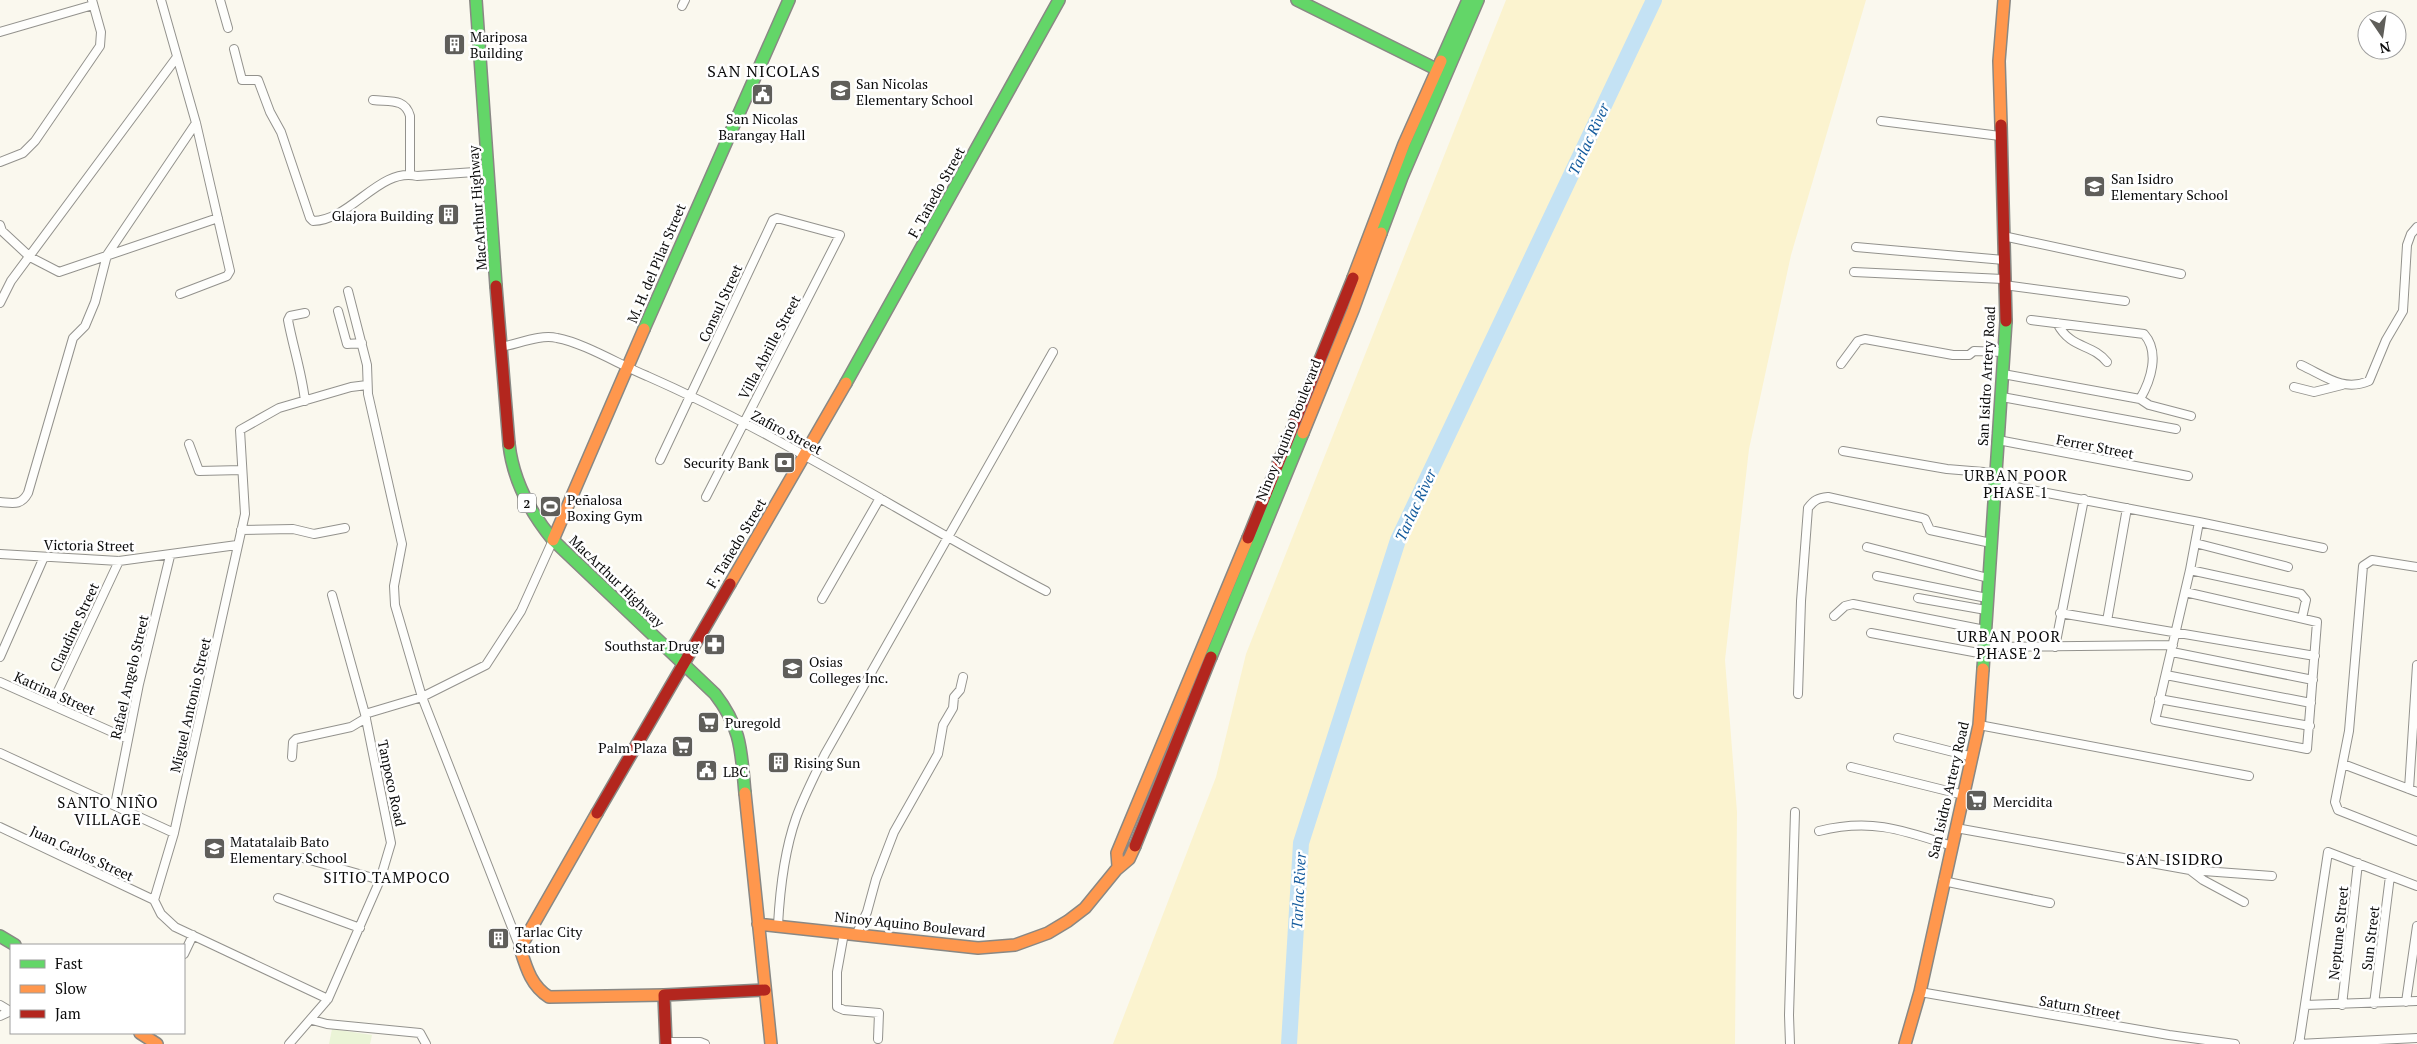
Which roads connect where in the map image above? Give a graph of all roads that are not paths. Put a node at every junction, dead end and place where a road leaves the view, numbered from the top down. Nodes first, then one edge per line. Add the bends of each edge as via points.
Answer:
1 (161, 0) edge
2 (220, 0) edge
3 (476, 0) edge
4 (789, 0) edge
5 (1059, 0) edge
6 (1296, 0) edge
7 (1468, 0) edge
8 (1478, 0) edge
9 (2004, 0) edge
10 (92, 2) edge
11 (228, 28) dead end
12 (0, 32) edge
13 (234, 49) dead end
14 (177, 57) junction
15 (1443, 72) junction
16 (373, 100) dead end
17 (1881, 121) dead end
18 (196, 123) junction
19 (2000, 136) junction
20 (0, 162) edge
21 (489, 171) junction
22 (410, 174) junction
23 (218, 218) junction
24 (2417, 227) edge
25 (1, 229) edge
26 (841, 236) joint
27 (2003, 236) junction
28 (1856, 247) dead end
29 (107, 254) junction
30 (30, 257) junction
31 (2004, 260) junction
32 (1854, 272) dead end
33 (2181, 274) dead end
34 (2004, 282) junction
35 (348, 291) dead end
36 (180, 294) dead end
37 (2125, 300) dead end
38 (0, 303) edge
39 (338, 311) dead end
40 (305, 313) dead end
41 (2031, 320) dead end
42 (2057, 324) junction
43 (362, 343) junction
44 (501, 347) junction
45 (1053, 352) dead end
46 (2004, 352) junction
47 (2107, 362) dead end
48 (1841, 364) dead end
49 (2301, 365) dead end
50 (627, 368) junction
51 (2003, 374) junction
52 (367, 385) junction
53 (2342, 385) junction
54 (2294, 388) dead end
55 (691, 395) junction
56 (2002, 397) junction
57 (2140, 399) junction
58 (305, 401) junction
59 (2191, 416) dead end
60 (744, 423) junction
61 (2176, 429) dead end
62 (1998, 440) junction
63 (190, 444) dead end
64 (1843, 451) dead end
65 (805, 456) junction
66 (660, 460) dead end
67 (242, 470) junction
68 (2188, 476) dead end
69 (1995, 478) junction
70 (706, 497) dead end
71 (880, 498) junction
72 (2084, 499) junction
73 (0, 502) edge
74 (2127, 508) junction
75 (2199, 522) junction
76 (345, 528) dead end
77 (241, 530) junction
78 (947, 536) junction
79 (553, 540) junction
80 (1991, 543) junction
81 (2195, 543) junction
82 (237, 545) junction
83 (1866, 547) dead end
84 (2323, 548) dead end
85 (0, 554) edge
86 (170, 556) junction
87 (44, 557) junction
88 (120, 561) junction
89 (2288, 567) dead end
90 (2417, 567) edge
91 (2190, 570) junction
92 (1877, 576) dead end
93 (1988, 578) junction
94 (1046, 591) dead end
95 (2185, 592) junction
96 (332, 596) dead end
97 (1918, 598) dead end
98 (822, 599) dead end
99 (1986, 604) junction
100 (2060, 612) junction
101 (1834, 616) dead end
102 (2302, 618) junction
103 (2107, 621) junction
104 (1985, 630) junction
105 (2175, 632) junction
106 (1871, 633) dead end
107 (2055, 647) junction
108 (2173, 648) junction
109 (1984, 651) junction
110 (2314, 656) junction
111 (0, 657) edge
112 (682, 664) junction
113 (2417, 665) edge
114 (2166, 675) junction
115 (963, 677) dead end
116 (2313, 680) junction
117 (0, 682) edge
118 (1798, 694) dead end
119 (422, 697) junction
120 (2159, 699) junction
121 (2311, 703) junction
122 (52, 704) junction
123 (365, 716) junction
124 (1979, 725) junction
125 (2310, 726) junction
126 (1898, 738) dead end
127 (128, 739) junction
128 (0, 753) edge
129 (292, 757) dead end
130 (1973, 757) junction
131 (2343, 764) junction
132 (1851, 767) dead end
133 (2249, 776) dead end
134 (2413, 791) edge
135 (1964, 795) junction
136 (115, 805) junction
137 (1795, 812) dead end
138 (0, 827) edge
139 (1956, 828) junction
140 (1819, 831) dead end
141 (174, 833) junction
142 (2417, 841) edge
143 (1952, 846) junction
144 (303, 858) dead end
145 (2358, 863) junction
146 (2190, 870) junction
147 (2272, 876) dead end
148 (2390, 876) junction
149 (380, 880) junction
150 (1943, 881) junction
151 (2417, 886) edge
152 (278, 898) dead end
153 (154, 900) junction
154 (2244, 902) dead end
155 (2050, 903) dead end
156 (758, 924) junction
157 (778, 925) junction
158 (2417, 926) edge
159 (360, 928) junction
160 (850, 934) junction
161 (193, 935) junction
162 (0, 936) edge
163 (13, 944) edge
164 (520, 948) junction
165 (185, 952) edge
166 (765, 990) junction
167 (1920, 992) junction
168 (664, 995) junction
169 (328, 999) junction
170 (2417, 1001) edge
171 (2406, 1002) junction
172 (2374, 1004) junction
173 (2342, 1005) junction
174 (2306, 1006) junction
175 (312, 1020) junction
176 (143, 1034) edge
177 (2417, 1038) edge
178 (878, 1039) dead end
179 (666, 1043) edge
180 (157, 1044) edge
181 (289, 1044) edge
182 (426, 1044) edge
183 (705, 1044) edge
184 (771, 1044) edge
185 (1790, 1044) edge
186 (1905, 1044) edge
187 (2235, 1044) edge
188 (2298, 1044) edge

1 - 14 street
2 - 11 street
3 - 21 main road, MacArthur Highway / 2
4 - 50 main road, M. H. del Pilar Street
5 - 65 main road, F. Tañedo Street
6 - 15 main road
7 - 15 main road, Ninoy Aquino Boulevard
8 - 15 main road, Ninoy Aquino Boulevard
9 - 19 main road, San Isidro Artery Road via 2000,31
10 - 12 street
10 - 20 street via 101,32 100,46 35,141 22,154
13 - 22 street via 242,80 258,80 266,96 313,222 355,204 384,181
14 - 18 street
14 - 30 street
15 - 160 main road, Ninoy Aquino Boulevard via 1353,310 1129,859 1118,866 1085,908 1067,921 1035,938 1005,947 978,948
16 - 22 street via 403,103 408,107
17 - 19 street
18 - 23 street
18 - 29 street
19 - 27 main road, San Isidro Artery Road
21 - 22 street
21 - 44 main road, MacArthur Highway / 2
23 - 29 street
23 - 36 street via 230,274
24 - 53 street via 2407,244 2403,311 2386,340 2369,381 2354,386
25 - 30 street
26 - 55 street, Consul Street via 774,219
26 - 60 street, Villa Abrille Street
27 - 31 main road, San Isidro Artery Road
27 - 33 street
28 - 31 street
29 - 30 street via 59,272
29 - 73 street via 96,302 85,326 73,338 28,494 18,504
30 - 38 street
31 - 34 main road, San Isidro Artery Road
32 - 34 street
34 - 37 street
34 - 46 main road, San Isidro Artery Road
35 - 43 street
39 - 43 street via 347,344
40 - 58 street via 290,316 288,320
41 - 42 street
42 - 47 street via 2070,340 2098,353
42 - 57 street via 2144,334 2153,359 2148,384
43 - 52 street
44 - 50 street, Zafiro Street via 556,338
44 - 79 main road, MacArthur Highway / 2 via 509,448 515,477 527,503
45 - 78 street
46 - 48 street via 1974,351 1969,355 1953,355 1865,339 1858,341
46 - 51 main road, San Isidro Artery Road
49 - 53 street
50 - 55 street, Zafiro Street
50 - 79 main road, M. H. del Pilar Street
51 - 56 main road, San Isidro Artery Road
51 - 57 street
52 - 58 street
52 - 119 street via 402,544 393,598
53 - 54 street via 2314,392
55 - 60 street, Zafiro Street
55 - 66 street, Consul Street
56 - 61 street
56 - 62 main road, San Isidro Artery Road
57 - 59 street via 2149,405
58 - 67 street, Miguel Antonio Street via 279,408 240,430
60 - 65 street, Zafiro Street
60 - 70 street, Villa Abrille Street
62 - 68 street, Ferrer Street
62 - 69 main road, San Isidro Artery Road
63 - 67 street via 199,471
64 - 69 street
65 - 71 street, Zafiro Street
65 - 112 main road, F. Tañedo Street
67 - 77 street, Miguel Antonio Street via 245,514
69 - 72 street
69 - 80 main road, San Isidro Artery Road
71 - 78 street, Zafiro Street
71 - 98 street
72 - 74 street
72 - 100 street
74 - 75 street
74 - 103 street
75 - 81 street
75 - 84 street
76 - 77 street via 314,534 293,529
77 - 82 street, Miguel Antonio Street
78 - 94 street, Zafiro Street
78 - 157 street via 825,754 800,810 783,868
79 - 112 main road, MacArthur Highway / 2
79 - 119 street via 521,612 491,660 473,673
80 - 93 main road, San Isidro Artery Road
80 - 118 street via 1930,530 1922,518 1828,497 1818,498 1808,508
81 - 89 street
81 - 91 street
82 - 86 street, Victoria Street
82 - 141 street, Miguel Antonio Street
83 - 93 street
85 - 87 street, Victoria Street
86 - 88 street, Victoria Street
86 - 127 street, Rafael Angelo Street
87 - 88 street, Victoria Street
87 - 111 street
88 - 122 street, Claudine Street
90 - 131 street via 2372,560 2364,566
91 - 95 street
91 - 102 street via 2301,594 2306,600
92 - 99 street
93 - 99 main road, San Isidro Artery Road
95 - 102 street
95 - 105 street
96 - 123 street, Tanpoco Road
97 - 99 street
99 - 104 main road, San Isidro Artery Road
100 - 103 street
100 - 107 street
101 - 104 street via 1845,606 1853,604
102 - 110 street via 2317,622
103 - 105 street
104 - 109 main road, San Isidro Artery Road
105 - 108 street
105 - 110 street
106 - 109 street
107 - 108 street
107 - 109 street
108 - 114 street
108 - 116 street
109 - 124 main road, San Isidro Artery Road
110 - 116 street
112 - 156 main road, MacArthur Highway / 2 via 715,694 730,712 738,729
112 - 164 main road, F. Tañedo Street
113 - 134 street
114 - 120 street
114 - 121 street
115 - 160 street via 953,708 943,725 938,754 894,832 867,912
116 - 121 street
117 - 122 street, Katrina Street
119 - 123 street
119 - 164 street
120 - 125 street
120 - 125 street via 2154,718 2157,721 2303,750 2309,747
121 - 125 street
122 - 127 street, Katrina Street
123 - 129 street via 351,727 296,739
123 - 149 street, Tanpoco Road via 391,843
124 - 130 main road, San Isidro Artery Road
124 - 133 street
126 - 130 street
127 - 136 street, Rafael Angelo Street
128 - 136 street
130 - 135 main road, San Isidro Artery Road
131 - 134 street
131 - 142 street via 2335,802 2338,810
132 - 135 street
135 - 139 main road, San Isidro Artery Road
136 - 141 street
137 - 185 street via 1788,1015
138 - 153 street, Juan Carlos Street
139 - 143 main road, San Isidro Artery Road
139 - 146 street
140 - 143 street via 1870,824
141 - 153 street, Miguel Antonio Street
143 - 150 main road, San Isidro Artery Road
144 - 149 street
145 - 148 street
145 - 173 street, Neptune Street
145 - 174 street via 2328,852
146 - 147 street
146 - 154 street
148 - 151 street
148 - 172 street, Sun Street
149 - 159 street, Tanpoco Road
150 - 155 street
150 - 167 main road, San Isidro Artery Road
152 - 159 street
153 - 161 street via 168,922
156 - 157 main road, Ninoy Aquino Boulevard
156 - 166 main road, MacArthur Highway / 2
157 - 160 main road, Ninoy Aquino Boulevard
158 - 171 street
159 - 169 street, Tanpoco Road
160 - 178 street via 837,972 836,1007 879,1013
161 - 165 street
161 - 169 street
162 - 163 main road
164 - 168 main road via 533,982 549,997
166 - 168 main road
166 - 184 main road, MacArthur Highway / 2
167 - 186 main road, San Isidro Artery Road
167 - 187 street, Saturn Street
168 - 179 main road
169 - 175 street, Tanpoco Road
170 - 171 street
171 - 172 street
172 - 173 street
173 - 174 street
174 - 188 street
175 - 181 street, Tanpoco Road
175 - 182 street via 420,1033
176 - 180 main road
177 - 188 street
179 - 183 street

